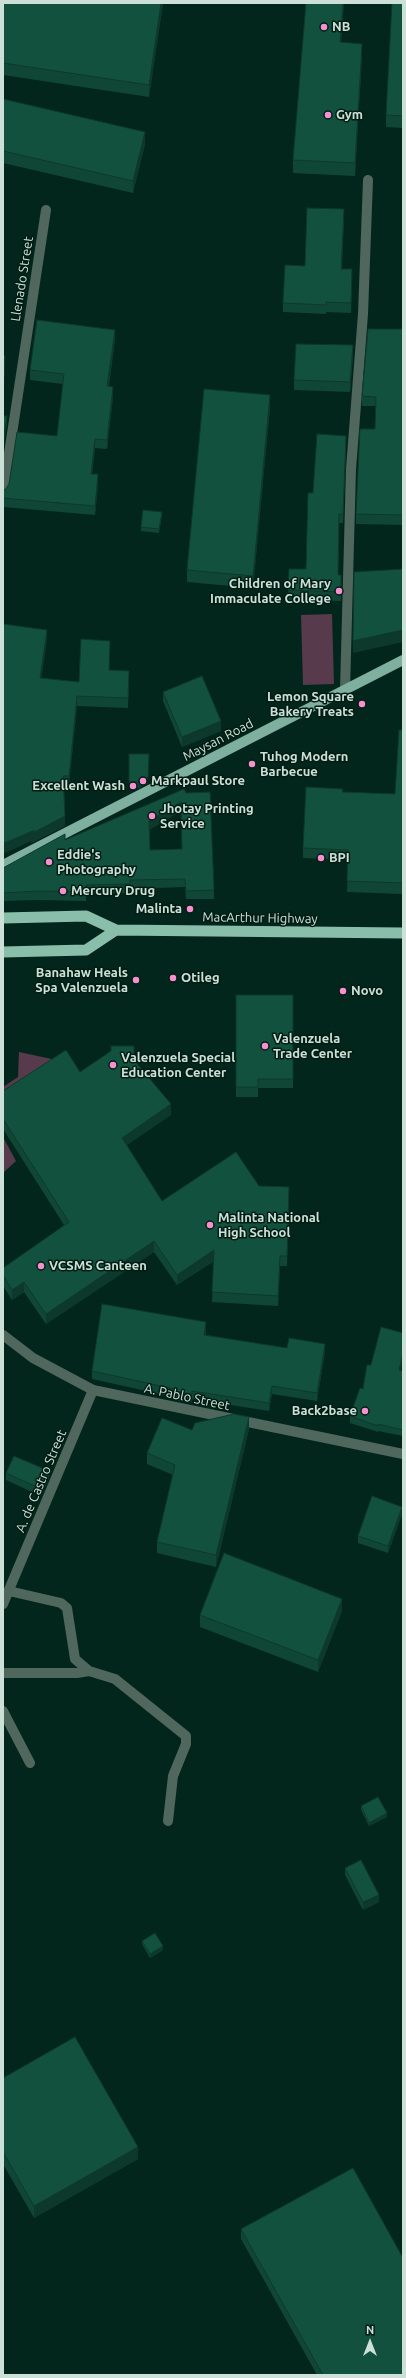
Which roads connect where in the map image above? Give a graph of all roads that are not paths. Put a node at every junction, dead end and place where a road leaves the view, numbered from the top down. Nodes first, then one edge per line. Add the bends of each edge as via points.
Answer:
1 (368, 180) dead end
2 (46, 210) dead end
3 (3, 493) edge
4 (403, 660) edge
5 (345, 690) junction
6 (3, 865) edge
7 (3, 918) edge
8 (116, 930) junction
9 (403, 933) edge
10 (3, 952) edge
11 (3, 1335) edge
12 (93, 1390) junction
13 (403, 1454) edge
14 (9, 1591) junction
15 (3, 1604) edge
16 (89, 1671) junction
17 (3, 1673) edge
18 (3, 1711) edge
19 (30, 1763) dead end
20 (168, 1822) dead end

1 - 5 street via 363,306 351,469
2 - 3 street, Llenado Street
4 - 5 main road, Maysan Road
5 - 6 main road, Maysan Road
7 - 8 highway, MacArthur Highway via 86,916
8 - 9 highway, MacArthur Highway
8 - 10 highway via 86,950
11 - 12 street, A. Pablo Street via 33,1358
12 - 13 street, A. Pablo Street
12 - 14 street, A. de Castro Street
14 - 15 street, A. de Castro Street
14 - 16 street via 61,1603 67,1608 76,1659
16 - 17 street
16 - 20 street via 115,1679 186,1736 186,1744 173,1776
18 - 19 street

